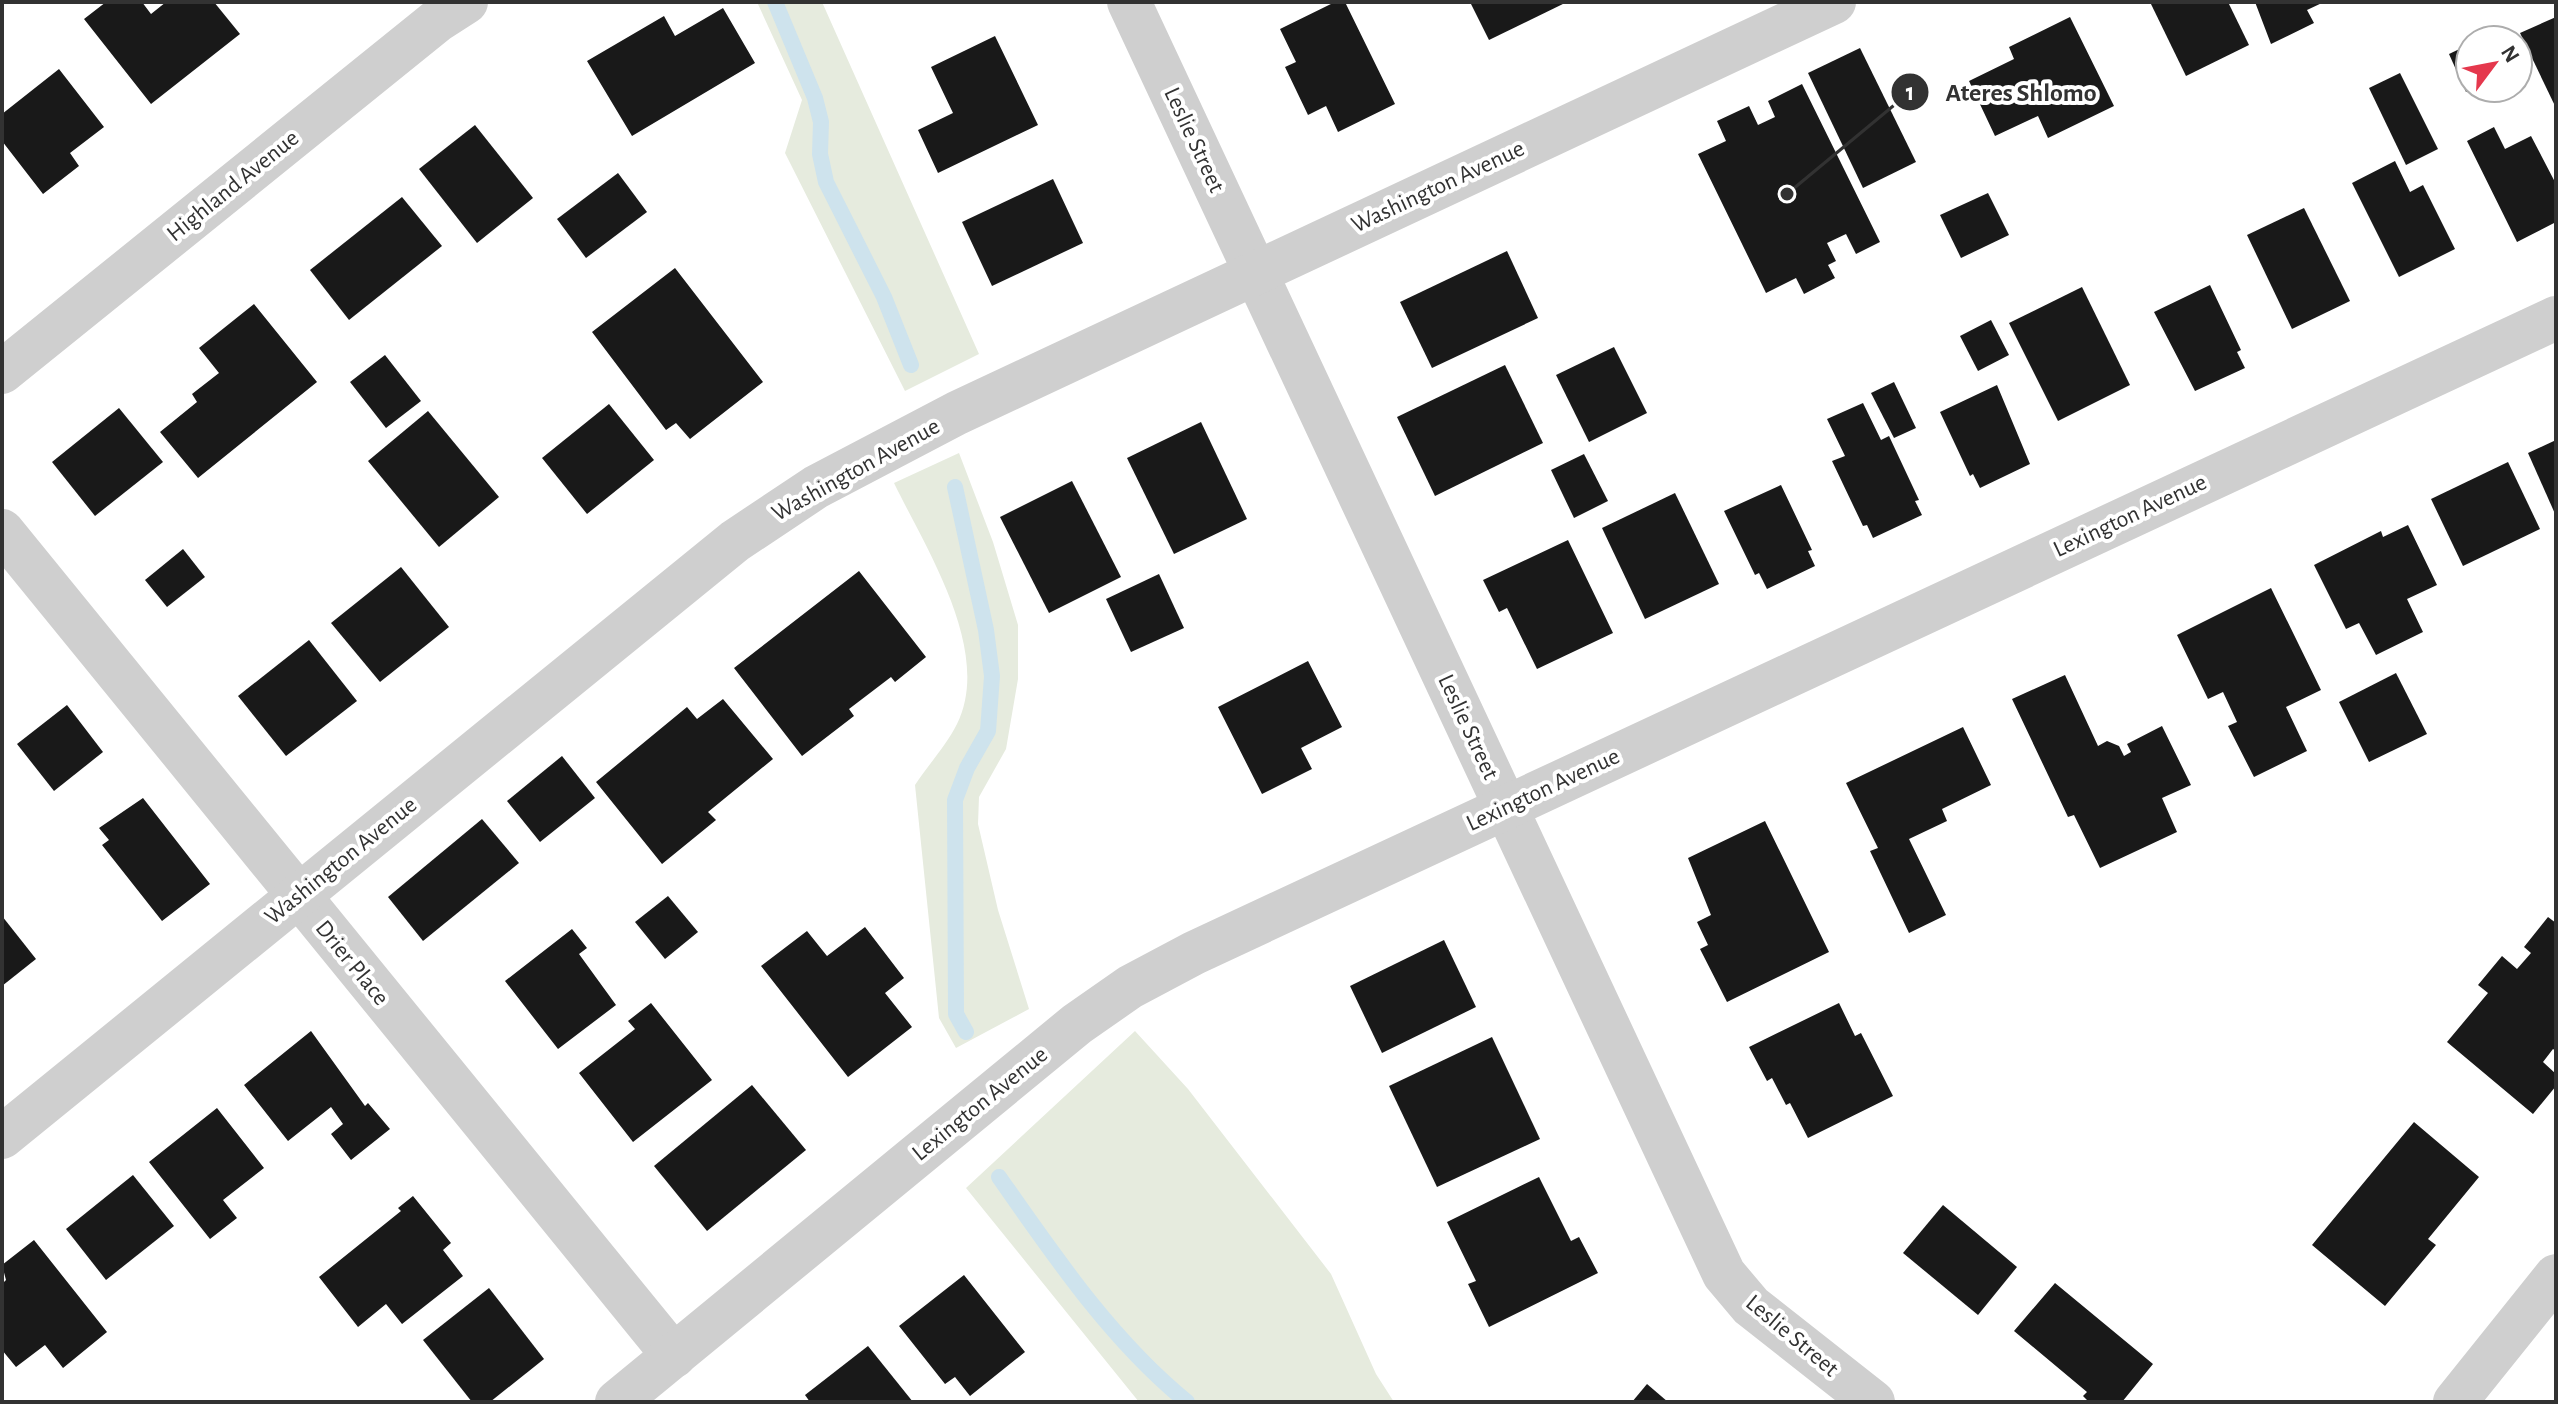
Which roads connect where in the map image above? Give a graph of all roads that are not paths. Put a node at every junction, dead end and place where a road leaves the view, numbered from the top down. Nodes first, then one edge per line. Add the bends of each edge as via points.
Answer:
1 (466, 2) edge
2 (1129, 2) edge
3 (1834, 2) edge
4 (1257, 272) junction
5 (2556, 318) edge
6 (2, 372) edge
7 (2, 531) edge
8 (1505, 807) junction
9 (297, 896) junction
10 (2, 1137) edge
11 (2556, 1276) edge
12 (674, 1356) junction
13 (617, 1402) edge
14 (1873, 1402) edge
15 (2455, 1402) edge

1 - 6 street, Highland Avenue
2 - 4 street, Leslie Street
3 - 4 street, Washington Avenue
4 - 8 street, Leslie Street
4 - 9 street, Washington Avenue via 957,413 816,487 735,541
5 - 8 street, Lexington Avenue
7 - 9 street, Drier Place
8 - 12 street, Lexington Avenue via 1130,987 1077,1024
8 - 14 street, Leslie Street via 1724,1274 1751,1306
9 - 10 street, Washington Avenue
9 - 12 street, Drier Place
11 - 15 street
12 - 13 street, Lexington Avenue

